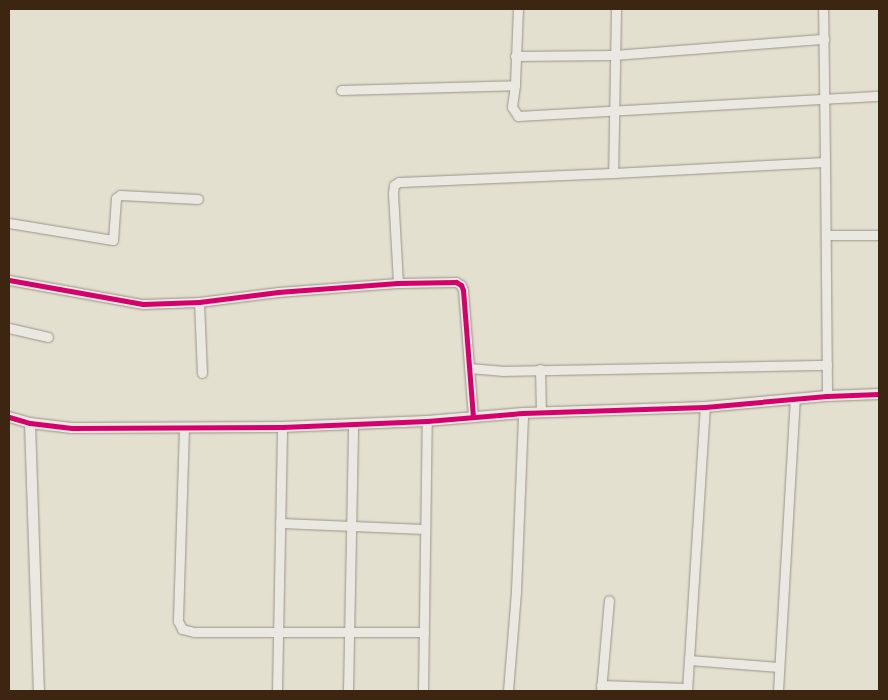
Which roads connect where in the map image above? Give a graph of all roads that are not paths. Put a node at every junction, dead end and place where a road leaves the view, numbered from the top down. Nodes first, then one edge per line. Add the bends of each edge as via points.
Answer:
1 (518, 9) edge
2 (616, 9) edge
3 (823, 9) edge
4 (824, 39) junction
5 (614, 55) junction
6 (516, 56) junction
7 (515, 85) junction
8 (341, 90) dead end
9 (879, 96) edge
10 (823, 99) junction
11 (614, 110) junction
12 (825, 162) junction
13 (613, 173) junction
14 (198, 199) dead end
15 (9, 223) edge
16 (826, 235) junction
17 (879, 235) edge
18 (9, 280) edge
19 (398, 283) junction
20 (199, 302) junction
21 (9, 328) edge
22 (48, 337) dead end
23 (827, 365) junction
24 (470, 368) junction
25 (540, 369) junction
26 (202, 373) dead end
27 (879, 394) edge
28 (827, 396) junction
29 (795, 400) junction
30 (705, 407) junction
31 (541, 412) junction
32 (523, 413) junction
33 (474, 416) junction
34 (9, 417) edge
35 (427, 421) junction
36 (30, 423) junction
37 (353, 424) junction
38 (282, 427) junction
39 (184, 428) junction
40 (280, 523) junction
41 (351, 526) junction
42 (425, 529) junction
43 (609, 600) dead end
44 (277, 631) junction
45 (424, 632) junction
46 (348, 633) junction
47 (689, 660) junction
48 (779, 667) junction
49 (601, 688) edge
50 (687, 689) edge
51 (39, 691) edge
52 (277, 691) edge
53 (348, 691) edge
54 (423, 691) edge
55 (508, 691) edge
56 (778, 691) edge

1 - 6 street
2 - 5 street
3 - 4 street
4 - 5 street
4 - 10 street
5 - 6 street
5 - 11 street
6 - 7 street
7 - 8 street
7 - 11 street via 512,107 518,116
9 - 10 street
10 - 11 street
10 - 12 street
11 - 13 street
12 - 13 street
12 - 16 street
13 - 19 street via 399,182 394,185 393,194
14 - 15 street via 120,195 116,198 113,240
16 - 17 street
16 - 23 street
18 - 20 street via 124,302
19 - 20 street
19 - 24 street via 447,281 462,285
20 - 26 street
21 - 22 street
23 - 25 street
23 - 28 street
24 - 25 street via 504,371
24 - 33 street
25 - 31 street
27 - 28 street
28 - 29 street
29 - 30 street
29 - 48 street
30 - 31 street
30 - 47 street
31 - 32 street
32 - 33 street
32 - 55 street via 516,591
33 - 35 street
34 - 36 street
35 - 37 street
35 - 42 street
36 - 39 street via 72,428
36 - 51 street
37 - 38 street
37 - 41 street
38 - 39 street
38 - 40 street
39 - 44 street via 178,621 182,628 194,632
40 - 41 street
40 - 44 street
41 - 42 street
41 - 46 street
42 - 45 street
43 - 49 street
44 - 46 street
44 - 52 street
45 - 46 street
45 - 54 street
46 - 53 street
47 - 48 street
47 - 50 street
48 - 56 street
49 - 50 street

